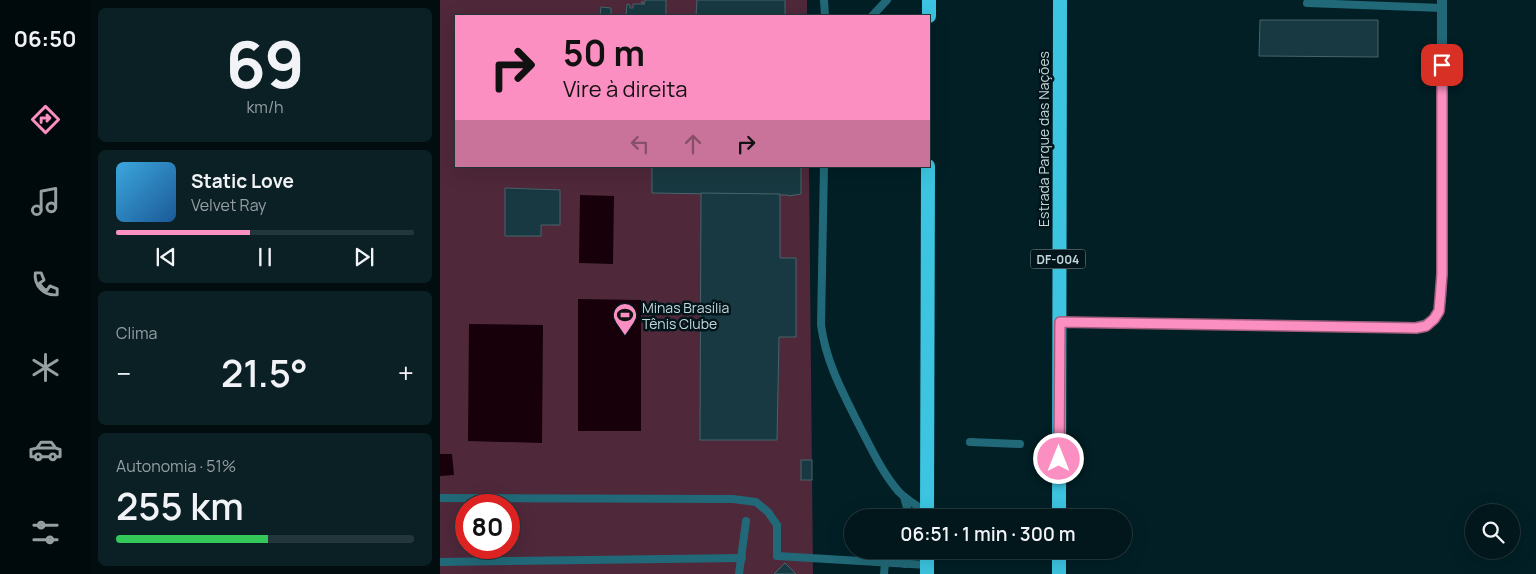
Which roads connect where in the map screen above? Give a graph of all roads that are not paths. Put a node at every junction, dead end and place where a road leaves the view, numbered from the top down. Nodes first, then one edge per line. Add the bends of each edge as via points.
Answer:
1 (824, 0) edge
2 (887, 0) edge
3 (929, 0) edge
4 (1060, 0) edge
5 (1307, 3) dead end
6 (1442, 4) edge
7 (825, 15) edge
8 (873, 15) edge
9 (929, 15) edge
10 (824, 167) edge
11 (928, 167) edge
12 (1060, 322) junction
13 (970, 442) dead end
14 (1020, 444) dead end
15 (904, 497) junction
16 (440, 498) edge
17 (907, 509) edge
18 (919, 509) edge
19 (927, 509) edge
20 (1059, 509) edge
21 (746, 521) dead end
22 (742, 558) junction
23 (906, 559) edge
24 (1059, 559) edge
25 (440, 562) edge
26 (885, 563) junction
27 (905, 564) junction
28 (927, 570) edge
29 (740, 574) edge
30 (884, 574) edge
31 (1059, 574) edge

1 - 7 lane
2 - 8 lane
3 - 9 highway
4 - 12 highway, Estrada Parque das Nações / DF-004
5 - 6 lane
6 - 12 street via 1442,274 1439,311 1426,326
10 - 15 lane via 821,325 824,346 873,452
11 - 19 highway
12 - 20 highway, Estrada Parque das Nações / DF-004
13 - 14 lane
15 - 17 lane
15 - 18 lane
16 - 26 lane via 732,499 756,502 777,525 777,556
21 - 22 lane
22 - 25 lane
22 - 29 lane
23 - 27 lane
24 - 31 highway
26 - 27 lane
26 - 30 lane
27 - 28 lane

